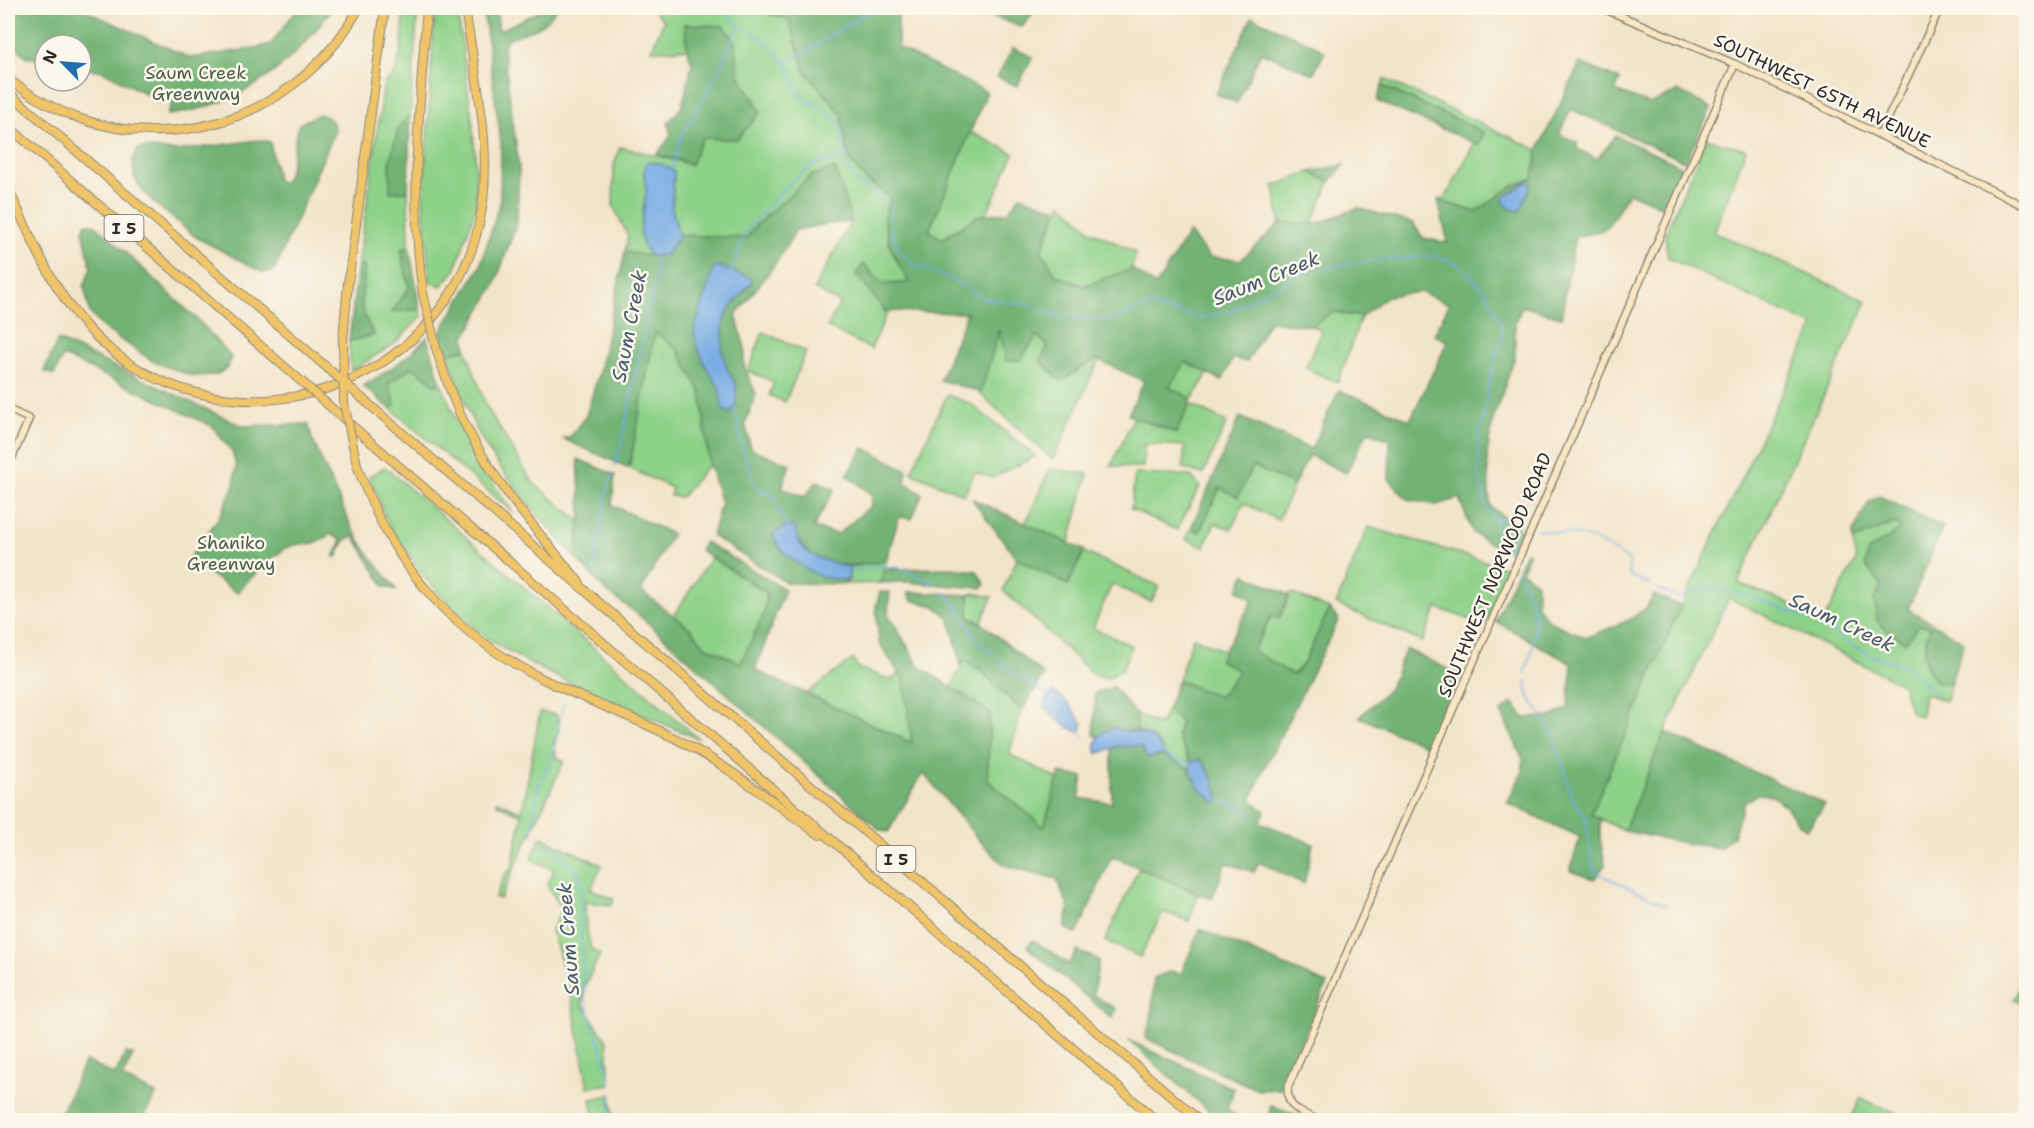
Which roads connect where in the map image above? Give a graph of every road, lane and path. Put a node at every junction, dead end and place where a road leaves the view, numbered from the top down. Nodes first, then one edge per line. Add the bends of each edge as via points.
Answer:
1 (359, 8) edge
2 (385, 8) edge
3 (427, 8) edge
4 (465, 8) edge
5 (1602, 8) edge
6 (1940, 8) edge
7 (1735, 64) junction
8 (8, 79) edge
9 (8, 92) edge
10 (8, 126) edge
11 (1880, 135) junction
12 (8, 188) edge
13 (2026, 207) edge
14 (8, 409) edge
15 (8, 467) edge
16 (593, 599) junction
17 (858, 862) junction
18 (1156, 1120) edge
19 (1199, 1120) edge
20 (1319, 1120) edge

1 - 8 highway via 329,52 290,88 258,108 195,128 151,131 106,126 58,110
2 - 17 highway, bridge via 348,284 342,371 344,403 357,465 376,515 399,555 435,600 467,631 530,672 699,752
3 - 16 highway, bridge via 416,192 423,293 436,348 459,411 493,473
4 - 12 highway via 484,155 482,205 474,243 446,299 421,331 389,358 343,383 298,397 236,400 184,390 135,367 100,341 71,309 48,273
5 - 7 street, SOUTHWEST 65TH AVENUE
6 - 11 street
7 - 11 street, SOUTHWEST 65TH AVENUE
7 - 20 street, SOUTHWEST NORWOOD ROAD via 1288,1087 1288,1100 1294,1108
9 - 16 highway, I 5, bridge
10 - 17 highway, I 5, bridge
11 - 13 street, SOUTHWEST 65TH AVENUE
14 - 15 street via 29,419
16 - 19 highway, I 5
17 - 18 highway, I 5

